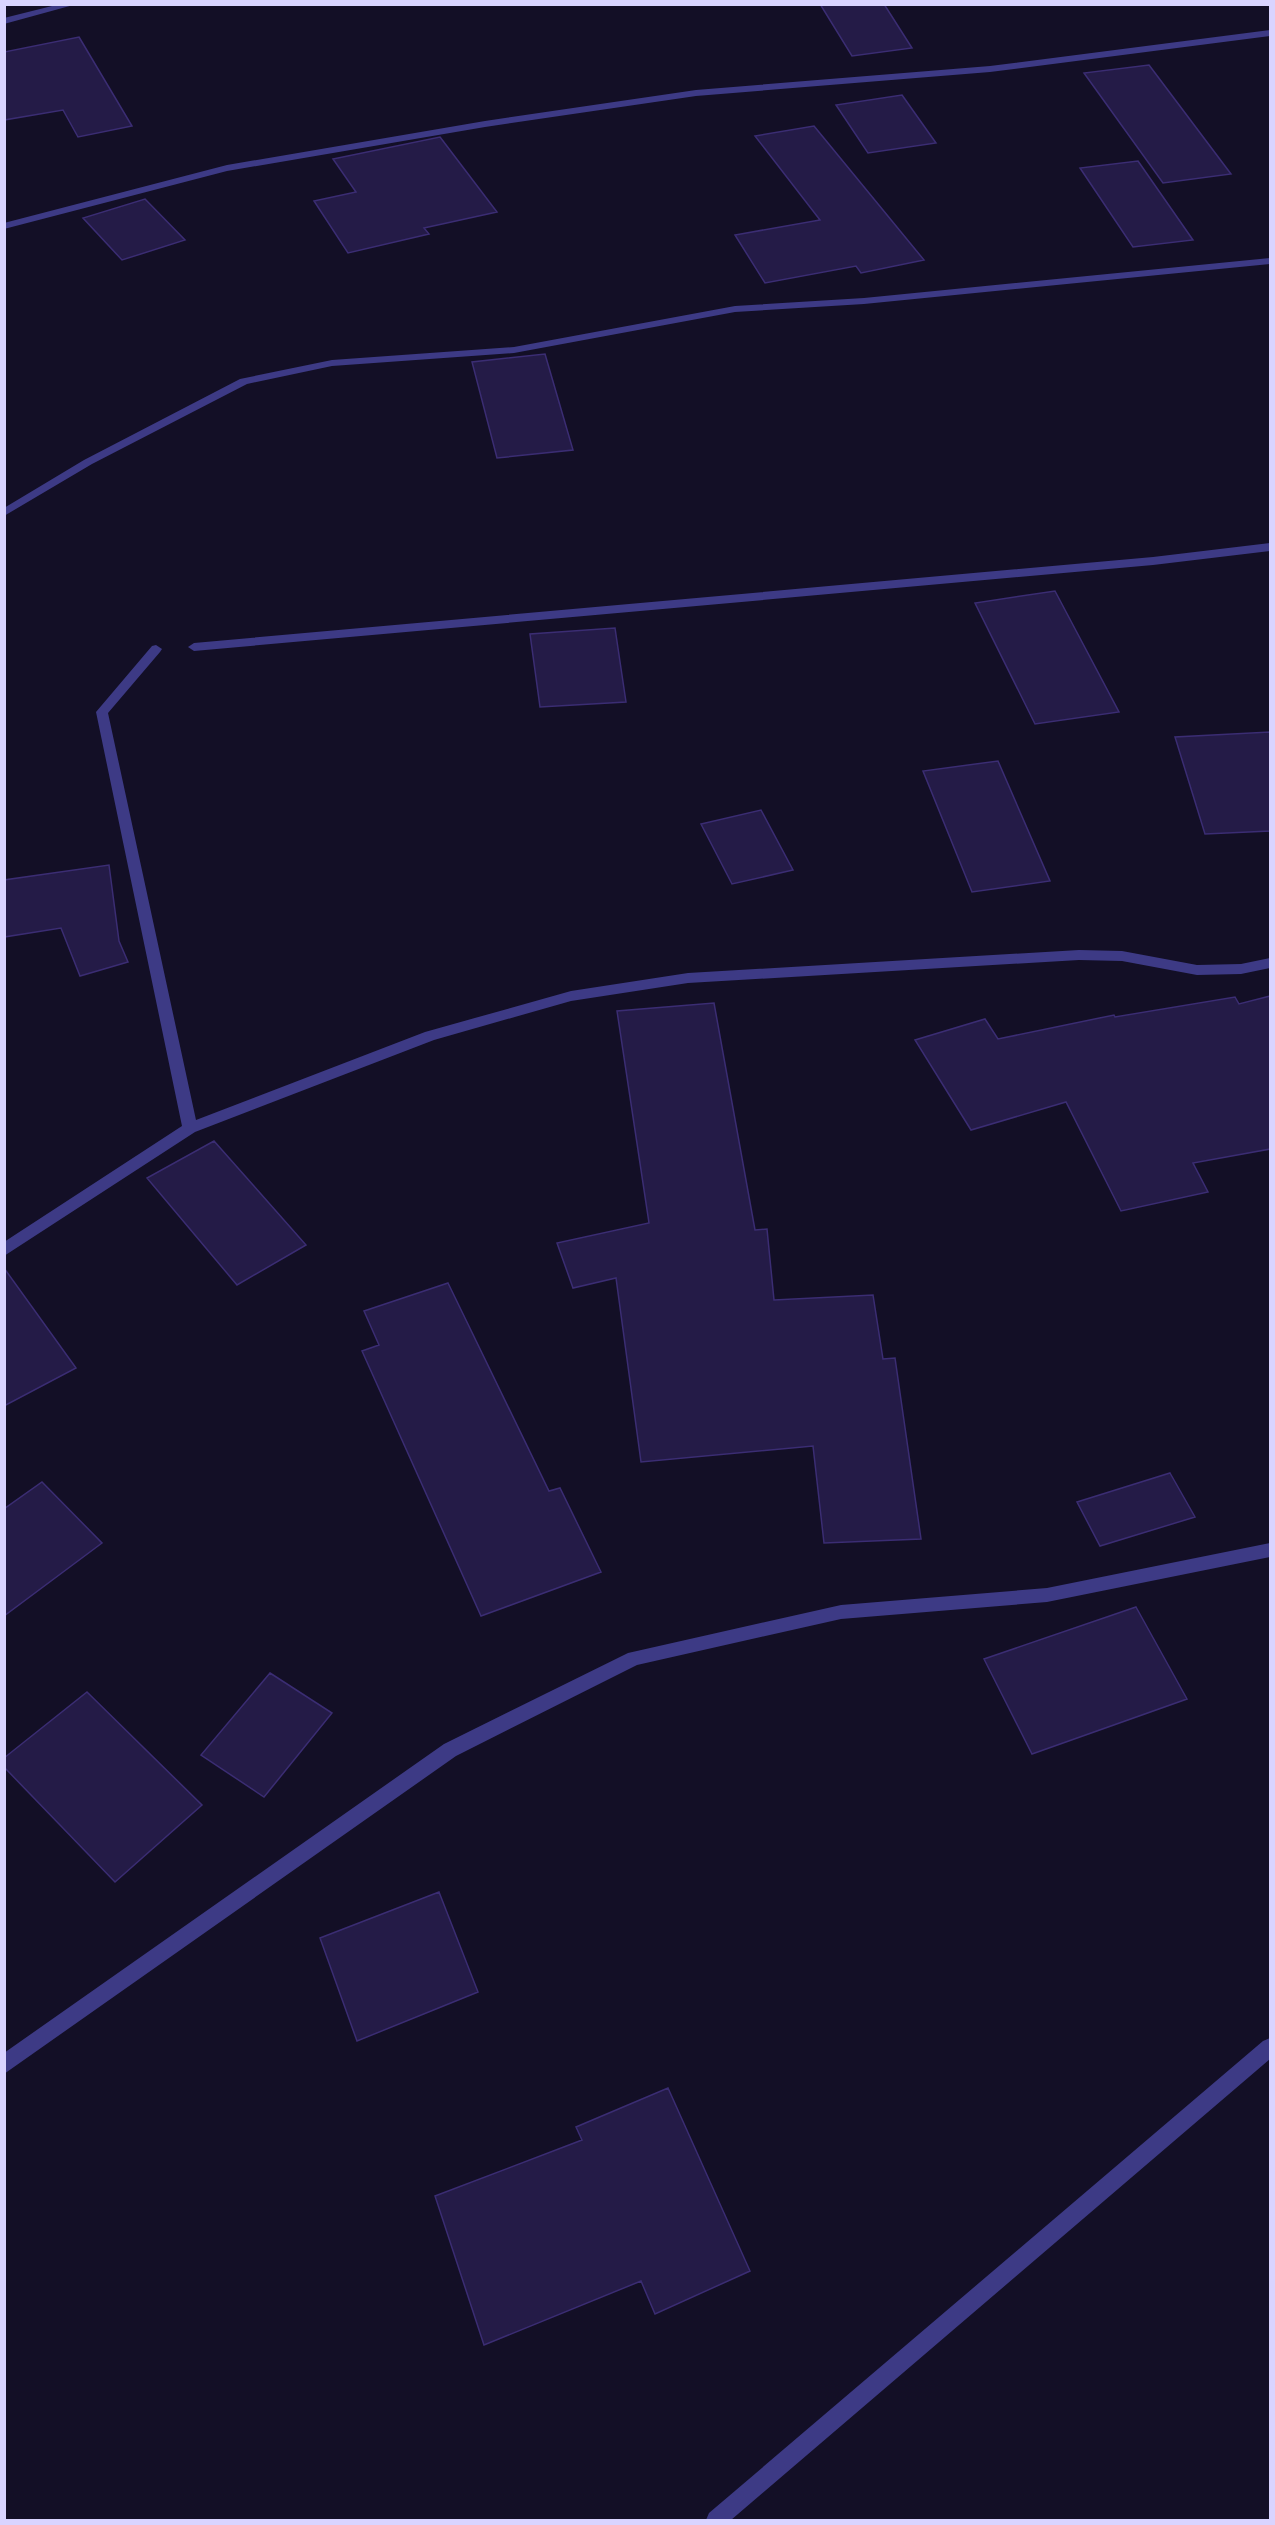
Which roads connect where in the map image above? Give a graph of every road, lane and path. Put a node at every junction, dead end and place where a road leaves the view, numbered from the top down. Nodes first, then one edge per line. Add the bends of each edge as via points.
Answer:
1 (73, 4) edge
2 (4, 21) edge
3 (1270, 33) edge
4 (4, 226) edge
5 (1270, 261) edge
6 (4, 513) edge
7 (1270, 547) edge
8 (194, 647) dead end
9 (156, 649) dead end
10 (1270, 963) edge
11 (190, 1128) junction
12 (4, 1250) edge
13 (1270, 1550) edge
14 (1270, 2047) edge
15 (4, 2065) edge
16 (716, 2520) edge

1 - 2 street
3 - 4 street via 990,69 696,93 485,123 227,168
5 - 6 street via 864,301 735,309 514,350 332,363 244,381 88,462
7 - 8 street via 1152,561
9 - 11 street via 102,712
10 - 11 street via 1241,969 1197,970 1122,956 1079,955 688,978 571,996 430,1036
11 - 12 street
13 - 15 street via 1047,1595 841,1612 634,1658 450,1750
14 - 16 street

